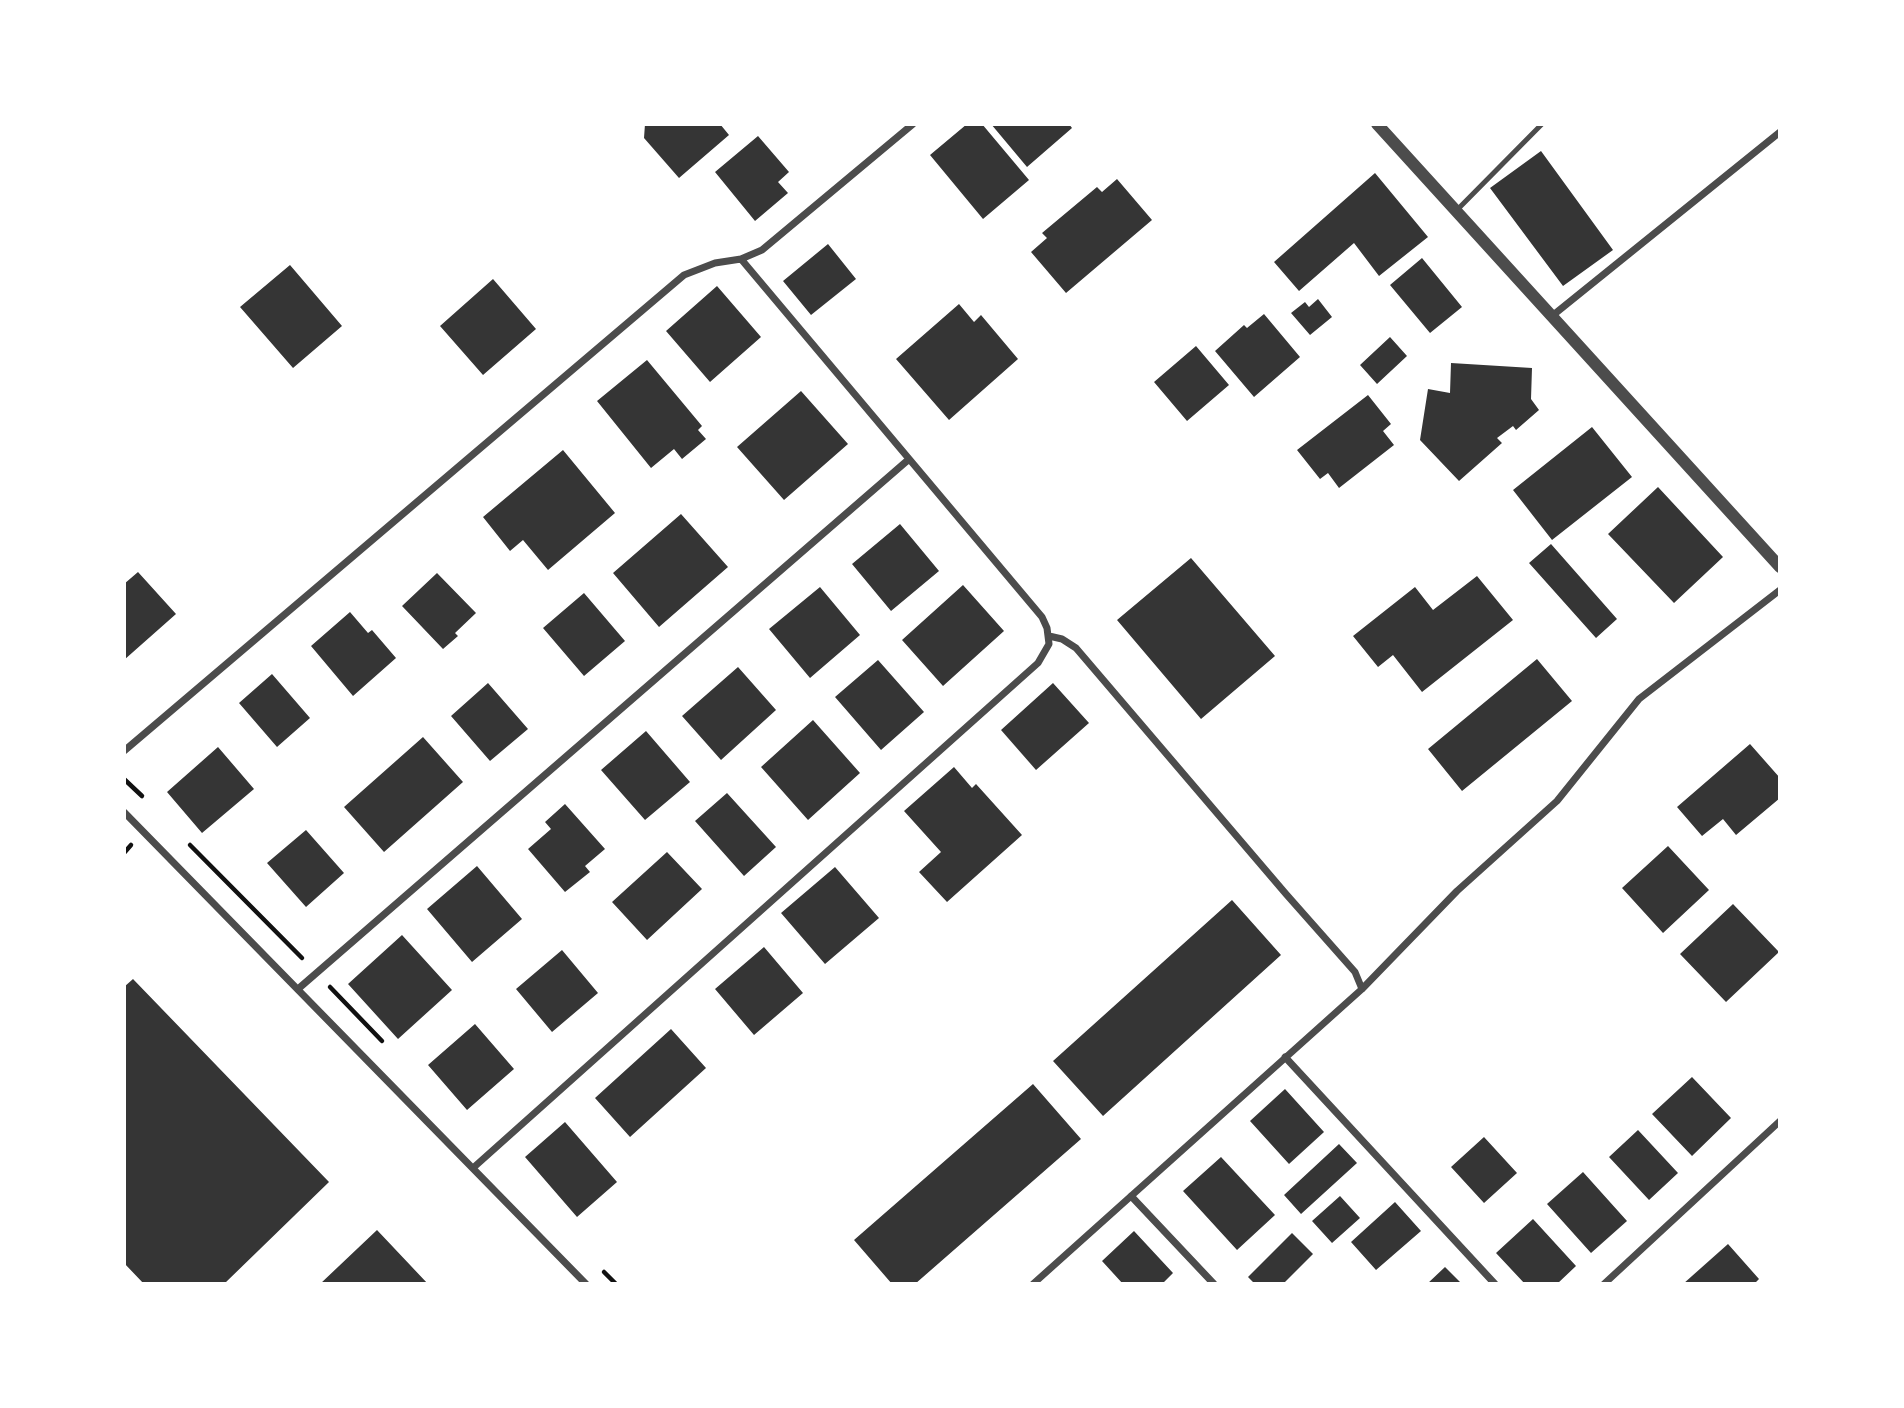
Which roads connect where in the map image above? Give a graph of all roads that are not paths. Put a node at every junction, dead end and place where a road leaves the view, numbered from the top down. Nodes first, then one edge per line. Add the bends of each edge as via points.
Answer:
1 (913, 124) edge
2 (1377, 124) edge
3 (1542, 124) edge
4 (1780, 132) edge
5 (1456, 211) junction
6 (741, 260) junction
7 (1552, 316) junction
8 (908, 460) junction
9 (1780, 567) edge
10 (1780, 590) edge
11 (1049, 636) junction
12 (124, 751) edge
13 (124, 811) edge
14 (298, 989) junction
15 (1362, 989) junction
16 (1285, 1057) junction
17 (1780, 1121) edge
18 (472, 1168) junction
19 (1131, 1196) junction
20 (586, 1284) edge
21 (1033, 1284) edge
22 (1213, 1284) edge
23 (1495, 1284) edge
24 (1604, 1284) edge

1 - 6 street via 776,240
2 - 5 street
3 - 5 lane
4 - 7 street
5 - 7 street
6 - 8 street
6 - 12 street via 715,263 684,275
7 - 9 street
8 - 11 street via 1042,617
8 - 14 street
10 - 15 street via 1639,699 1557,801 1457,891
11 - 15 street via 1076,648 1355,972
11 - 18 street via 1038,663
13 - 14 street
14 - 18 street
15 - 16 street
16 - 19 street
16 - 23 street
17 - 24 street
18 - 20 street
19 - 21 street
19 - 22 street

